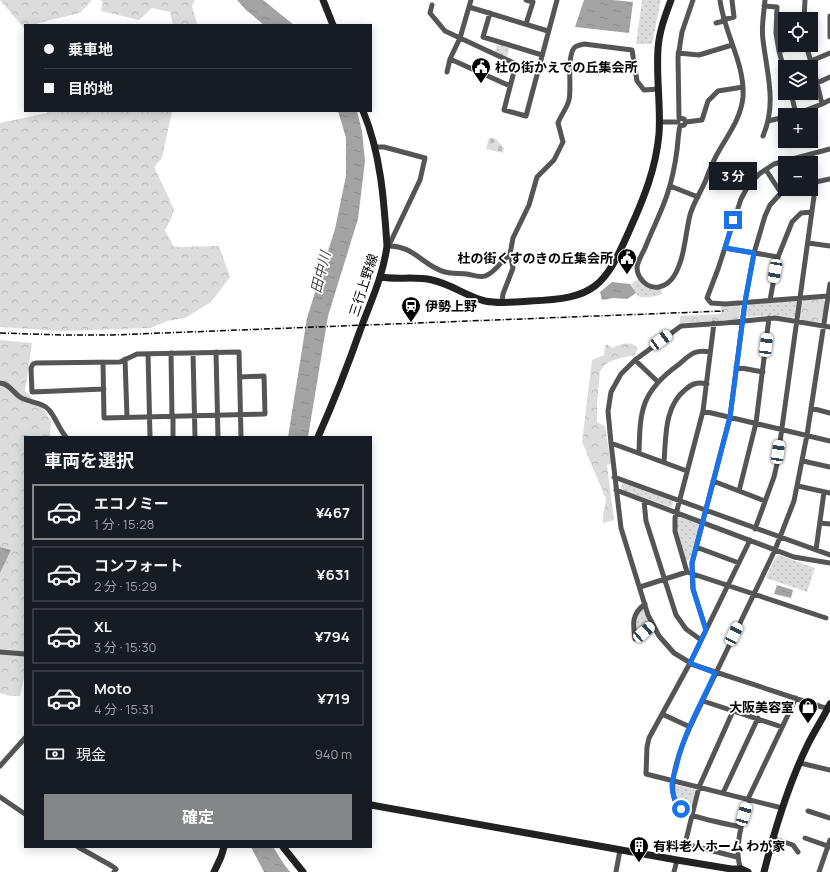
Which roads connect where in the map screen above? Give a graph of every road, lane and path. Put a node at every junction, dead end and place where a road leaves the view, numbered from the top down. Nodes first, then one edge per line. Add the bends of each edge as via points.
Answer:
1 (471, 0) edge
2 (526, 0) edge
3 (557, 0) edge
4 (671, 0) edge
5 (693, 0) edge
6 (720, 0) edge
7 (732, 0) edge
8 (806, 0) edge
9 (326, 1) edge
10 (764, 3) edge
11 (432, 5) dead end
12 (470, 7) junction
13 (805, 12) edge
14 (490, 13) junction
15 (830, 16) edge
16 (723, 21) junction
17 (716, 23) dead end
18 (333, 24) edge
19 (526, 24) junction
20 (830, 30) edge
21 (548, 31) junction
22 (830, 37) edge
23 (460, 38) junction
24 (732, 45) junction
25 (778, 45) edge
26 (678, 53) junction
27 (830, 53) edge
28 (542, 54) junction
29 (450, 59) junction
30 (813, 60) edge
31 (447, 72) dead end
32 (830, 77) edge
33 (818, 82) edge
34 (510, 86) junction
35 (818, 86) edge
36 (743, 87) junction
37 (658, 89) junction
38 (830, 100) edge
39 (822, 104) junction
40 (812, 108) edge
41 (363, 112) edge
42 (778, 118) edge
43 (768, 120) junction
44 (660, 122) junction
45 (679, 122) junction
46 (763, 136) dead end
47 (376, 146) junction
48 (830, 149) edge
49 (766, 170) junction
50 (830, 179) edge
51 (818, 181) edge
52 (670, 186) junction
53 (778, 188) edge
54 (778, 196) edge
55 (813, 196) edge
56 (698, 197) junction
57 (812, 212) junction
58 (808, 243) junction
59 (387, 246) junction
60 (830, 246) edge
61 (725, 248) junction
62 (754, 253) junction
63 (510, 254) junction
64 (778, 257) junction
65 (381, 277) junction
66 (830, 284) edge
67 (800, 298) junction
68 (828, 299) edge
69 (770, 300) junction
70 (502, 302) junction
71 (745, 302) junction
72 (770, 318) junction
73 (742, 321) junction
74 (797, 322) junction
75 (714, 323) junction
76 (824, 326) junction
77 (830, 327) edge
78 (216, 352) junction
79 (710, 352) junction
80 (171, 353) junction
81 (193, 353) junction
82 (148, 354) junction
83 (125, 359) junction
84 (634, 360) junction
85 (103, 362) junction
86 (736, 367) junction
87 (763, 372) junction
88 (240, 377) junction
89 (657, 381) junction
90 (0, 383) edge
91 (706, 384) junction
92 (104, 389) junction
93 (811, 408) junction
94 (704, 410) junction
95 (830, 413) edge
96 (218, 415) junction
97 (241, 415) junction
98 (149, 416) junction
99 (173, 416) junction
100 (195, 416) junction
101 (127, 417) junction
102 (730, 417) junction
103 (756, 423) junction
104 (781, 429) junction
105 (807, 435) junction
106 (65, 436) edge
107 (150, 436) edge
108 (173, 436) edge
109 (195, 436) edge
110 (218, 436) edge
111 (242, 436) edge
112 (318, 436) edge
113 (830, 440) edge
114 (611, 444) junction
115 (639, 453) junction
116 (803, 461) junction
117 (664, 462) junction
118 (830, 467) edge
119 (687, 471) junction
120 (614, 477) junction
121 (713, 481) junction
122 (798, 486) junction
123 (616, 490) junction
124 (739, 491) junction
125 (824, 492) junction
126 (830, 493) edge
127 (765, 500) junction
128 (644, 501) junction
129 (679, 501) junction
130 (705, 511) junction
131 (676, 513) junction
132 (820, 522) junction
133 (702, 523) junction
134 (830, 524) edge
135 (755, 529) junction
136 (781, 538) junction
137 (750, 540) junction
138 (696, 547) junction
139 (775, 550) junction
140 (816, 550) junction
141 (830, 555) edge
142 (739, 563) junction
143 (830, 563) edge
144 (690, 573) junction
145 (664, 580) junction
146 (728, 586) junction
147 (640, 587) junction
148 (754, 595) junction
149 (645, 604) junction
150 (826, 618) dead end
151 (652, 625) junction
152 (706, 630) junction
153 (701, 640) junction
154 (0, 652) edge
155 (24, 654) edge
156 (690, 663) junction
157 (715, 673) junction
158 (796, 698) junction
159 (703, 701) junction
160 (829, 707) edge
161 (733, 711) junction
162 (662, 714) junction
163 (758, 718) junction
164 (782, 726) junction
165 (690, 727) junction
166 (24, 739) edge
167 (800, 763) junction
168 (0, 766) edge
169 (830, 770) edge
170 (673, 781) junction
171 (699, 787) junction
172 (723, 793) junction
173 (0, 797) edge
174 (748, 799) junction
175 (372, 805) edge
176 (782, 808) junction
177 (808, 811) dead end
178 (24, 813) edge
179 (692, 815) junction
180 (830, 818) edge
181 (741, 827) junction
182 (772, 838) junction
183 (804, 838) dead end
184 (830, 840) edge
185 (829, 847) edge
186 (80, 848) edge
187 (224, 848) edge
188 (284, 848) edge
189 (620, 850) junction
190 (798, 852) dead end
191 (738, 857) junction
192 (677, 860) junction
193 (741, 869) junction
194 (114, 872) edge
195 (214, 872) edge
196 (303, 872) edge
197 (616, 872) edge
198 (674, 872) edge
199 (748, 872) edge
200 (764, 872) edge
201 (819, 872) edge

1 - 12 street
2 - 19 street via 532,2
3 - 21 street
4 - 37 street via 659,41
5 - 26 street
6 - 16 street
7 - 16 street via 734,17
8 - 13 street
9 - 18 street
10 - 25 street via 777,7
10 - 43 street via 762,35 770,87
11 - 23 street via 430,13 445,31
12 - 14 street
12 - 23 street
14 - 19 street
14 - 28 street via 484,36
15 - 20 street
16 - 17 street
16 - 24 street
19 - 21 street
20 - 22 street
21 - 28 street
23 - 29 street
23 - 34 street via 516,64
24 - 26 street via 699,56
24 - 36 street
26 - 45 street
27 - 30 street
28 - 34 street via 526,116 504,110
29 - 31 street
29 - 34 street
32 - 33 street
35 - 39 street
36 - 45 street via 718,91 708,101 702,120 686,122 684,118
36 - 56 street via 741,109 736,123 719,151
37 - 44 street
37 - 63 street via 644,90 637,81 632,50 584,44 575,47 571,59 569,102 558,123 563,142 554,160 537,177 529,205 513,238
38 - 39 street
39 - 40 street
41 - 47 street, 三行上野線
42 - 43 street
43 - 46 street
44 - 45 street
44 - 70 street via 655,162 648,184 617,258 604,278 587,291 570,298
45 - 52 street
47 - 59 street, 三行上野線
47 - 59 street via 425,158 420,180
48 - 49 street via 783,161
49 - 53 street
49 - 61 street via 748,186 741,199
50 - 51 street
52 - 56 street
52 - 56 street via 638,266 640,277 648,285 662,286 676,273 691,212
54 - 62 street via 768,210
55 - 57 street
57 - 58 street
57 - 64 street via 805,212 795,218
58 - 60 street
58 - 67 street
59 - 63 street via 398,246 410,251 445,272 481,277 487,276
59 - 65 street, 三行上野線
61 - 62 street
61 - 71 street via 707,298 711,303
62 - 64 street
62 - 71 street
63 - 70 street via 513,268
64 - 69 street
65 - 70 street via 430,279 480,299
65 - 112 street, 三行上野線
66 - 68 street
67 - 68 street
67 - 69 street
67 - 74 street
68 - 76 street
69 - 71 street
71 - 73 street
72 - 73 street
72 - 74 street
72 - 87 street
73 - 75 street
73 - 86 street
74 - 76 street
74 - 104 street
75 - 79 street
75 - 84 street via 678,327
76 - 77 street
76 - 93 street
78 - 81 street
78 - 88 street via 239,352
78 - 96 street
79 - 89 street via 695,352
79 - 91 street
80 - 81 street
80 - 82 street
80 - 99 street
81 - 100 street
82 - 83 street via 137,354
82 - 98 street
83 - 85 street via 120,362
83 - 101 street
84 - 89 street
84 - 114 street via 621,374 611,392 608,411
85 - 92 street
85 - 92 street via 33,364 31,368 32,392
86 - 87 street
86 - 102 street
87 - 103 street
88 - 97 street
88 - 97 street via 264,376 265,414
89 - 115 street via 646,398 641,413
90 - 106 street via 8,386 23,399 48,408
91 - 94 street
91 - 117 street via 690,386 674,403 668,417
92 - 101 street via 104,418
93 - 95 street
93 - 105 street
94 - 102 street
94 - 119 street
96 - 97 street
96 - 100 street
96 - 110 street
97 - 111 street
98 - 99 street
98 - 101 street
98 - 107 street
99 - 100 street
99 - 108 street
100 - 109 street
102 - 103 street
102 - 121 street
103 - 104 street
103 - 124 street
104 - 105 street
104 - 127 street via 777,464
105 - 113 street
105 - 116 street
114 - 115 street
114 - 120 street
115 - 117 street
116 - 118 street
116 - 122 street
117 - 119 street
119 - 129 street
120 - 123 street
120 - 129 street
121 - 124 street
121 - 130 street
122 - 125 street
122 - 136 street
123 - 128 street
123 - 147 street via 621,528
124 - 127 street
125 - 126 street
125 - 132 street
127 - 135 street
128 - 131 street
128 - 145 street via 646,521
129 - 130 street
129 - 131 street
130 - 133 street
130 - 135 street
131 - 133 street
131 - 144 street via 675,531
132 - 134 street
132 - 140 street
133 - 137 street
133 - 138 street
135 - 136 street
136 - 139 street
136 - 140 street
137 - 139 street
137 - 142 street
138 - 142 street
138 - 144 street
139 - 143 street via 794,557
139 - 148 street
140 - 141 street
142 - 146 street
144 - 145 street
144 - 146 street
144 - 152 street
145 - 147 street
145 - 153 street via 680,622
146 - 148 street
146 - 152 street
147 - 149 street
148 - 150 street
148 - 157 street
149 - 151 street
149 - 151 street via 633,620 635,639
151 - 156 street via 667,646
152 - 153 street
153 - 156 street
154 - 155 street
156 - 157 street
156 - 162 street
157 - 158 street
157 - 159 street
158 - 160 street
158 - 164 street
159 - 161 street
159 - 165 street
160 - 167 street
161 - 163 street
161 - 171 street
162 - 165 street
162 - 170 street via 649,738 646,774
163 - 164 street
163 - 172 street
164 - 174 street
165 - 170 street via 682,745
166 - 168 street
167 - 169 street
167 - 176 street
170 - 171 street
170 - 179 street via 672,789 677,803 683,811
171 - 172 street
171 - 179 street
172 - 174 street
173 - 178 street
174 - 176 street
174 - 181 street
175 - 189 street
176 - 182 street
177 - 180 street
179 - 181 street
179 - 191 street via 685,844
181 - 191 street
182 - 190 street via 793,845
182 - 200 street
183 - 185 street
184 - 185 street
185 - 201 street
186 - 194 street via 112,866 116,869
187 - 195 street
188 - 196 street
189 - 192 street
189 - 197 street
191 - 193 street
192 - 193 street
192 - 198 street
193 - 199 street

